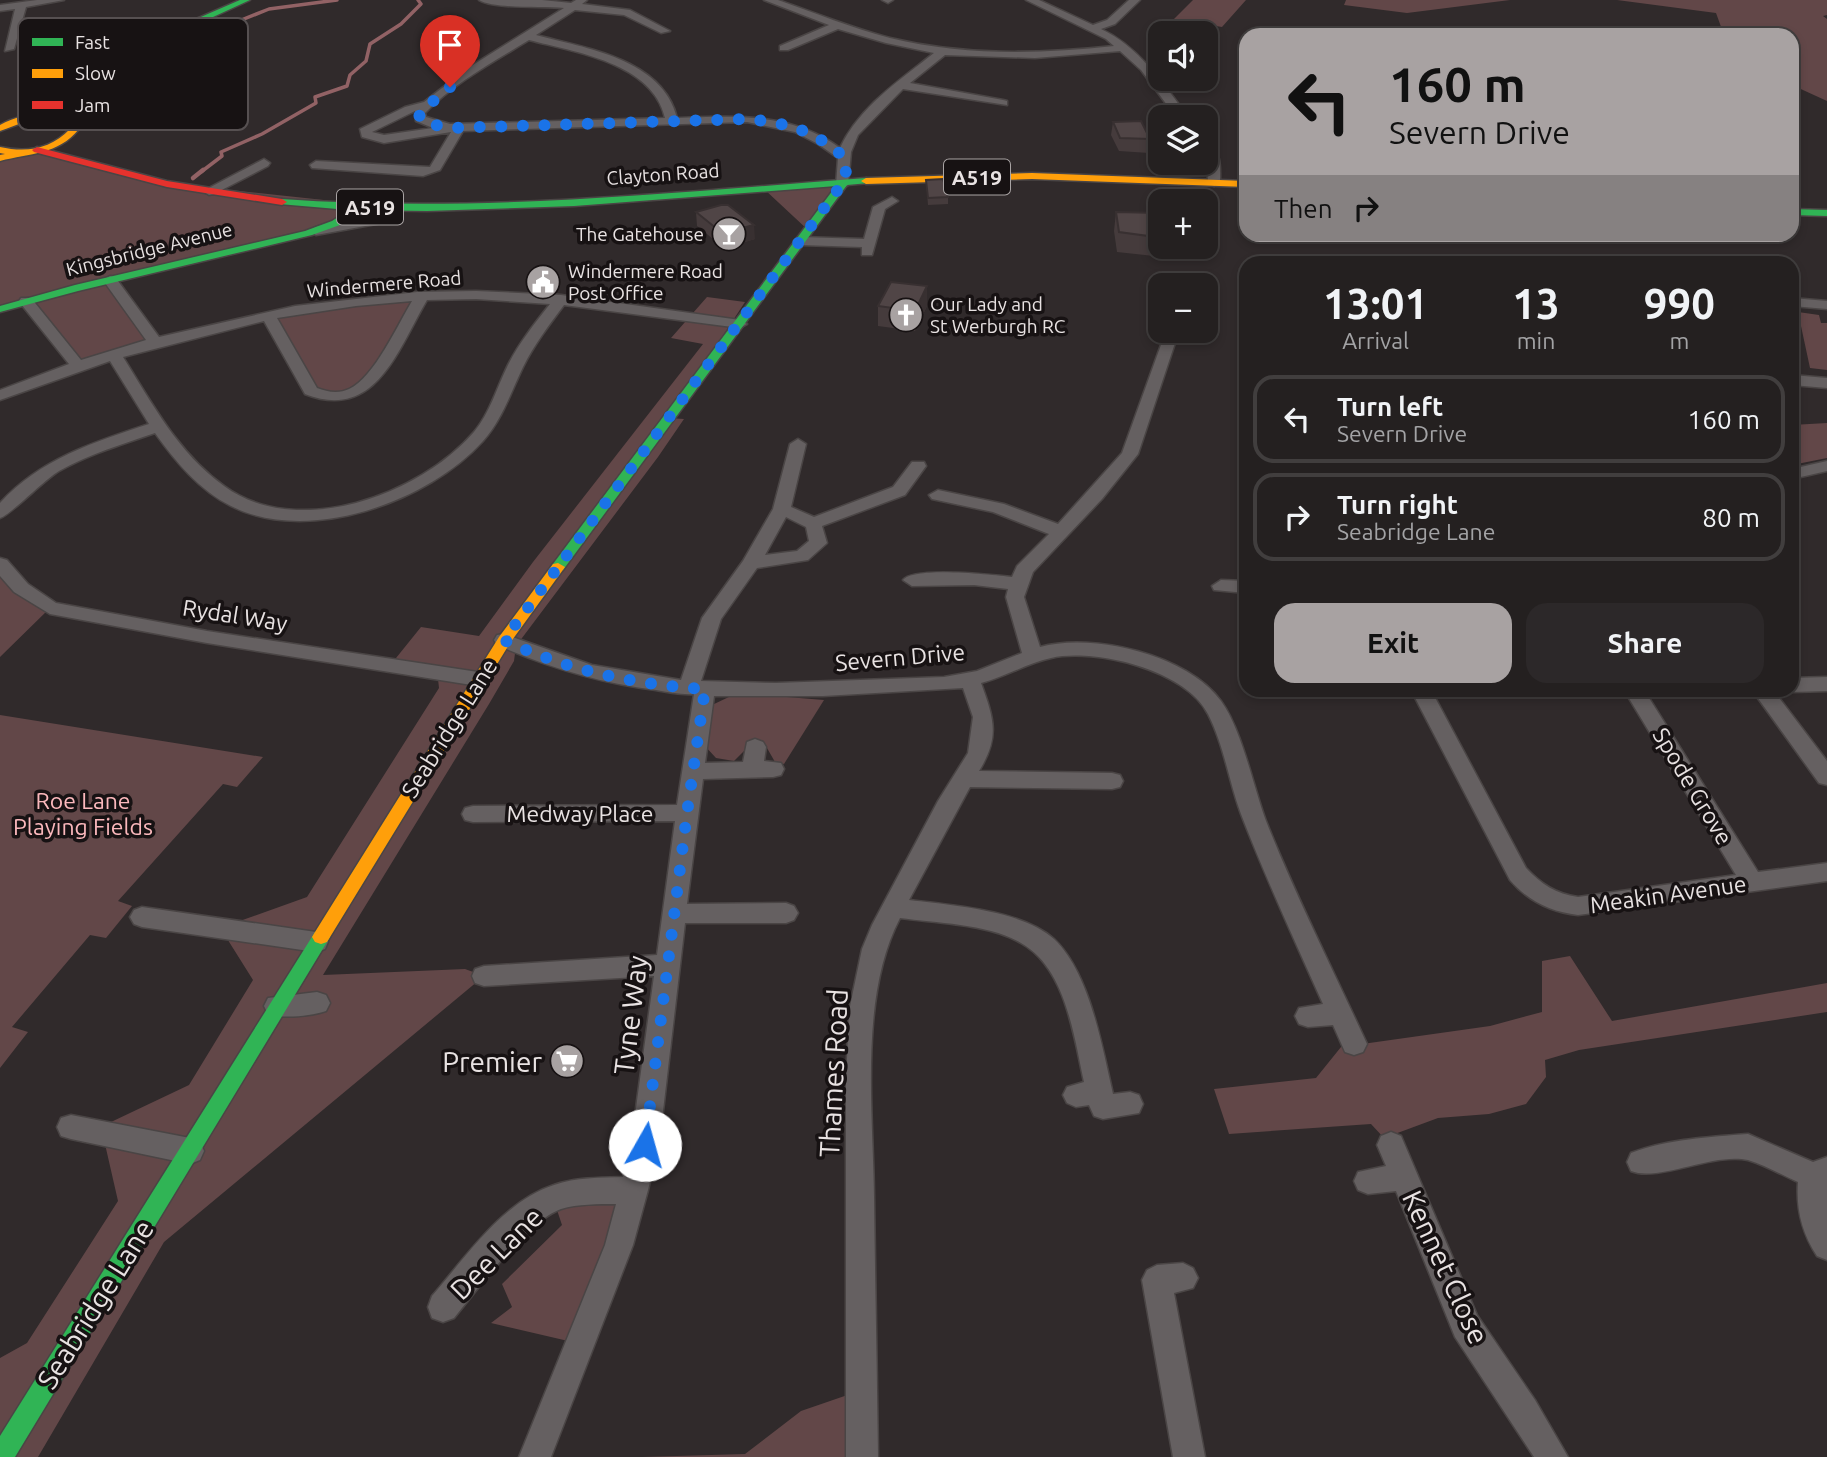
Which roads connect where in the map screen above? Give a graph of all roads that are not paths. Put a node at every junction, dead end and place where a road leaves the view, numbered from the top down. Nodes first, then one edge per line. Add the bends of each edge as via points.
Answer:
1 (59, 0) edge
2 (246, 0) edge
3 (484, 0) edge
4 (769, 0) edge
5 (1031, 0) edge
6 (1135, 0) edge
7 (578, 3) edge
8 (21, 7) junction
9 (0, 8) edge
10 (201, 18) edge
11 (838, 24) junction
12 (1094, 28) junction
13 (665, 31) dead end
14 (526, 36) junction
15 (784, 48) dead end
16 (1123, 48) junction
17 (9, 49) dead end
18 (943, 51) junction
19 (902, 85) junction
20 (1003, 103) dead end
21 (428, 104) junction
22 (1173, 105) edge
23 (18, 118) edge
24 (0, 120) edge
25 (18, 121) edge
26 (672, 121) junction
27 (0, 128) edge
28 (454, 128) junction
29 (74, 130) edge
30 (69, 139) junction
31 (850, 139) junction
32 (825, 140) junction
33 (0, 150) edge
34 (29, 151) junction
35 (0, 158) edge
36 (845, 158) junction
37 (87, 160) junction
38 (264, 163) dead end
39 (316, 165) dead end
40 (1214, 175) edge
41 (1214, 182) junction
42 (842, 184) junction
43 (1239, 184) edge
44 (209, 191) junction
45 (892, 201) dead end
46 (339, 206) junction
47 (359, 207) junction
48 (1799, 212) edge
49 (1827, 213) edge
50 (393, 217) dead end
51 (308, 233) junction
52 (801, 241) junction
53 (110, 280) junction
54 (422, 297) junction
55 (561, 299) junction
56 (26, 302) junction
57 (1799, 303) edge
58 (1827, 305) edge
59 (0, 309) edge
60 (268, 316) junction
61 (740, 324) junction
62 (156, 343) junction
63 (1168, 343) edge
64 (115, 356) junction
65 (78, 366) junction
66 (1799, 381) edge
67 (1827, 383) edge
68 (0, 395) edge
69 (159, 426) junction
70 (798, 444) dead end
71 (918, 466) dead end
72 (1827, 466) edge
73 (1799, 472) edge
74 (939, 495) dead end
75 (782, 509) junction
76 (0, 513) edge
77 (814, 523) junction
78 (1061, 532) junction
79 (751, 563) junction
80 (0, 564) edge
81 (912, 580) dead end
82 (1019, 584) junction
83 (1221, 586) dead end
84 (1239, 587) edge
85 (504, 640) junction
86 (1033, 655) junction
87 (478, 679) junction
88 (970, 680) junction
89 (1827, 684) edge
90 (1799, 685) edge
91 (696, 688) junction
92 (1425, 697) edge
93 (1638, 697) edge
94 (1767, 697) edge
95 (755, 747) dead end
96 (693, 771) junction
97 (1827, 777) edge
98 (965, 779) junction
99 (1112, 781) dead end
100 (687, 813) junction
101 (473, 814) dead end
102 (1827, 872) edge
103 (1752, 883) junction
104 (893, 907) junction
105 (674, 914) junction
106 (786, 914) dead end
107 (142, 918) dead end
108 (316, 942) junction
109 (668, 965) junction
110 (484, 976) dead end
111 (317, 1003) dead end
112 (277, 1006) junction
113 (1341, 1014) junction
114 (1308, 1016) dead end
115 (1354, 1044) dead end
116 (1130, 1104) dead end
117 (71, 1127) dead end
118 (1391, 1145) dead end
119 (190, 1151) junction
120 (1641, 1162) dead end
121 (1820, 1172) edge
122 (1405, 1177) junction
123 (1368, 1181) dead end
124 (634, 1190) junction
125 (1827, 1246) edge
126 (1183, 1278) dead end
127 (443, 1307) dead end
128 (1, 1457) edge
129 (535, 1457) edge
130 (862, 1457) edge
131 (1189, 1457) edge
132 (1552, 1457) edge

1 - 8 street
2 - 10 street
3 - 7 street
4 - 11 street
5 - 12 street
6 - 12 street via 1111,22
7 - 13 street via 626,12
7 - 14 street
8 - 9 street
8 - 17 street
11 - 15 street
11 - 18 street via 891,42
12 - 16 street
14 - 21 street
14 - 26 street via 597,56 640,76 666,99
16 - 18 street via 1038,56
16 - 22 street
18 - 19 street
19 - 20 street
19 - 31 street
21 - 28 street via 419,113 420,119
21 - 28 street via 380,120 366,129 366,134 384,139
23 - 24 street
25 - 27 street
26 - 28 street
26 - 32 street via 763,121
28 - 39 street via 434,170
29 - 30 street
30 - 34 street, A519
30 - 37 street via 70,151
31 - 32 street
31 - 36 street
32 - 36 street
33 - 34 street, A519
34 - 35 street
34 - 37 street, Clayton Road / A519
36 - 42 street
37 - 44 street, Clayton Road / A519
38 - 44 street
40 - 41 street
41 - 42 street, Clayton Road / A519 via 1051,175
41 - 43 street, Clayton Road / A519
42 - 47 street, Clayton Road / A519 via 455,209
42 - 52 street, Seabridge Lane
44 - 46 street, Clayton Road / A519
45 - 52 street via 879,207 868,248
46 - 47 street, Clayton Road / A519
46 - 51 street, Kingsbridge Avenue
47 - 51 street, Kingsbridge Avenue via 336,223
48 - 49 street
50 - 51 street, Kingsbridge Avenue
51 - 53 street, Kingsbridge Avenue
52 - 61 street, Seabridge Lane
53 - 56 street, Kingsbridge Avenue
53 - 62 street
54 - 55 street, Windermere Road
54 - 60 street, Windermere Road via 352,302
54 - 60 street via 361,390 342,397 324,397 312,391
55 - 61 street, Windermere Road
55 - 69 street via 518,361 481,434 456,462 388,499 338,512 307,514 244,506 208,483
56 - 59 street, Kingsbridge Avenue
56 - 65 street
57 - 58 street
60 - 62 street, Windermere Road
61 - 85 street, Seabridge Lane
62 - 64 street, Windermere Road
63 - 78 street via 1130,454
64 - 65 street, Windermere Road
64 - 69 street
65 - 68 street, Windermere Road
66 - 67 street
69 - 76 street via 75,455 43,472 18,491
70 - 75 street, Tyne Way
71 - 77 street via 899,491
72 - 73 street
74 - 78 street via 998,508
75 - 77 street
75 - 79 street, Tyne Way
77 - 79 street via 818,543 802,556
78 - 82 street via 1024,570
79 - 91 street, Tyne Way via 712,618
80 - 87 street, Rydal Way via 21,588 50,608
81 - 82 street
82 - 86 street via 1014,597
83 - 84 street
85 - 87 street, Seabridge Lane
85 - 91 street, Severn Drive via 574,666 641,683
86 - 88 street, Severn Drive
86 - 113 street, Severn Drive via 1070,649 1115,652 1185,680 1215,708 1247,802
87 - 108 street, Seabridge Lane
88 - 91 street, Severn Drive via 825,690
88 - 98 street, Thames Road via 983,717 984,736
89 - 90 street
91 - 96 street, Tyne Way
92 - 103 street, Meakin Avenue via 1518,874 1539,895 1578,906
93 - 103 street, Spode Grove
94 - 97 street
95 - 96 street via 763,769
96 - 100 street, Tyne Way
98 - 99 street
98 - 104 street, Thames Road
100 - 101 street, Medway Place
100 - 105 street, Tyne Way
102 - 103 street, Meakin Avenue
104 - 116 street via 982,922 1031,936 1051,953 1067,977 1088,1093 1103,1107
104 - 130 street, Thames Road via 874,949 862,1011
105 - 106 street
105 - 109 street, Tyne Way
107 - 108 street
108 - 112 street, Seabridge Lane
109 - 110 street
109 - 124 street, Tyne Way via 645,1145
111 - 112 street
112 - 119 street, Seabridge Lane
113 - 114 street
113 - 115 street, Severn Drive
117 - 119 street
118 - 122 street, Kennet Close
119 - 128 street, Seabridge Lane
120 - 121 street via 1748,1146
121 - 125 street via 1809,1201 1817,1232
122 - 123 street
122 - 132 street, Kennet Close via 1466,1326
124 - 127 street, Dee Lane via 590,1191 553,1199 526,1216
124 - 129 street, Tyne Way via 619,1245
126 - 131 street via 1157,1280

